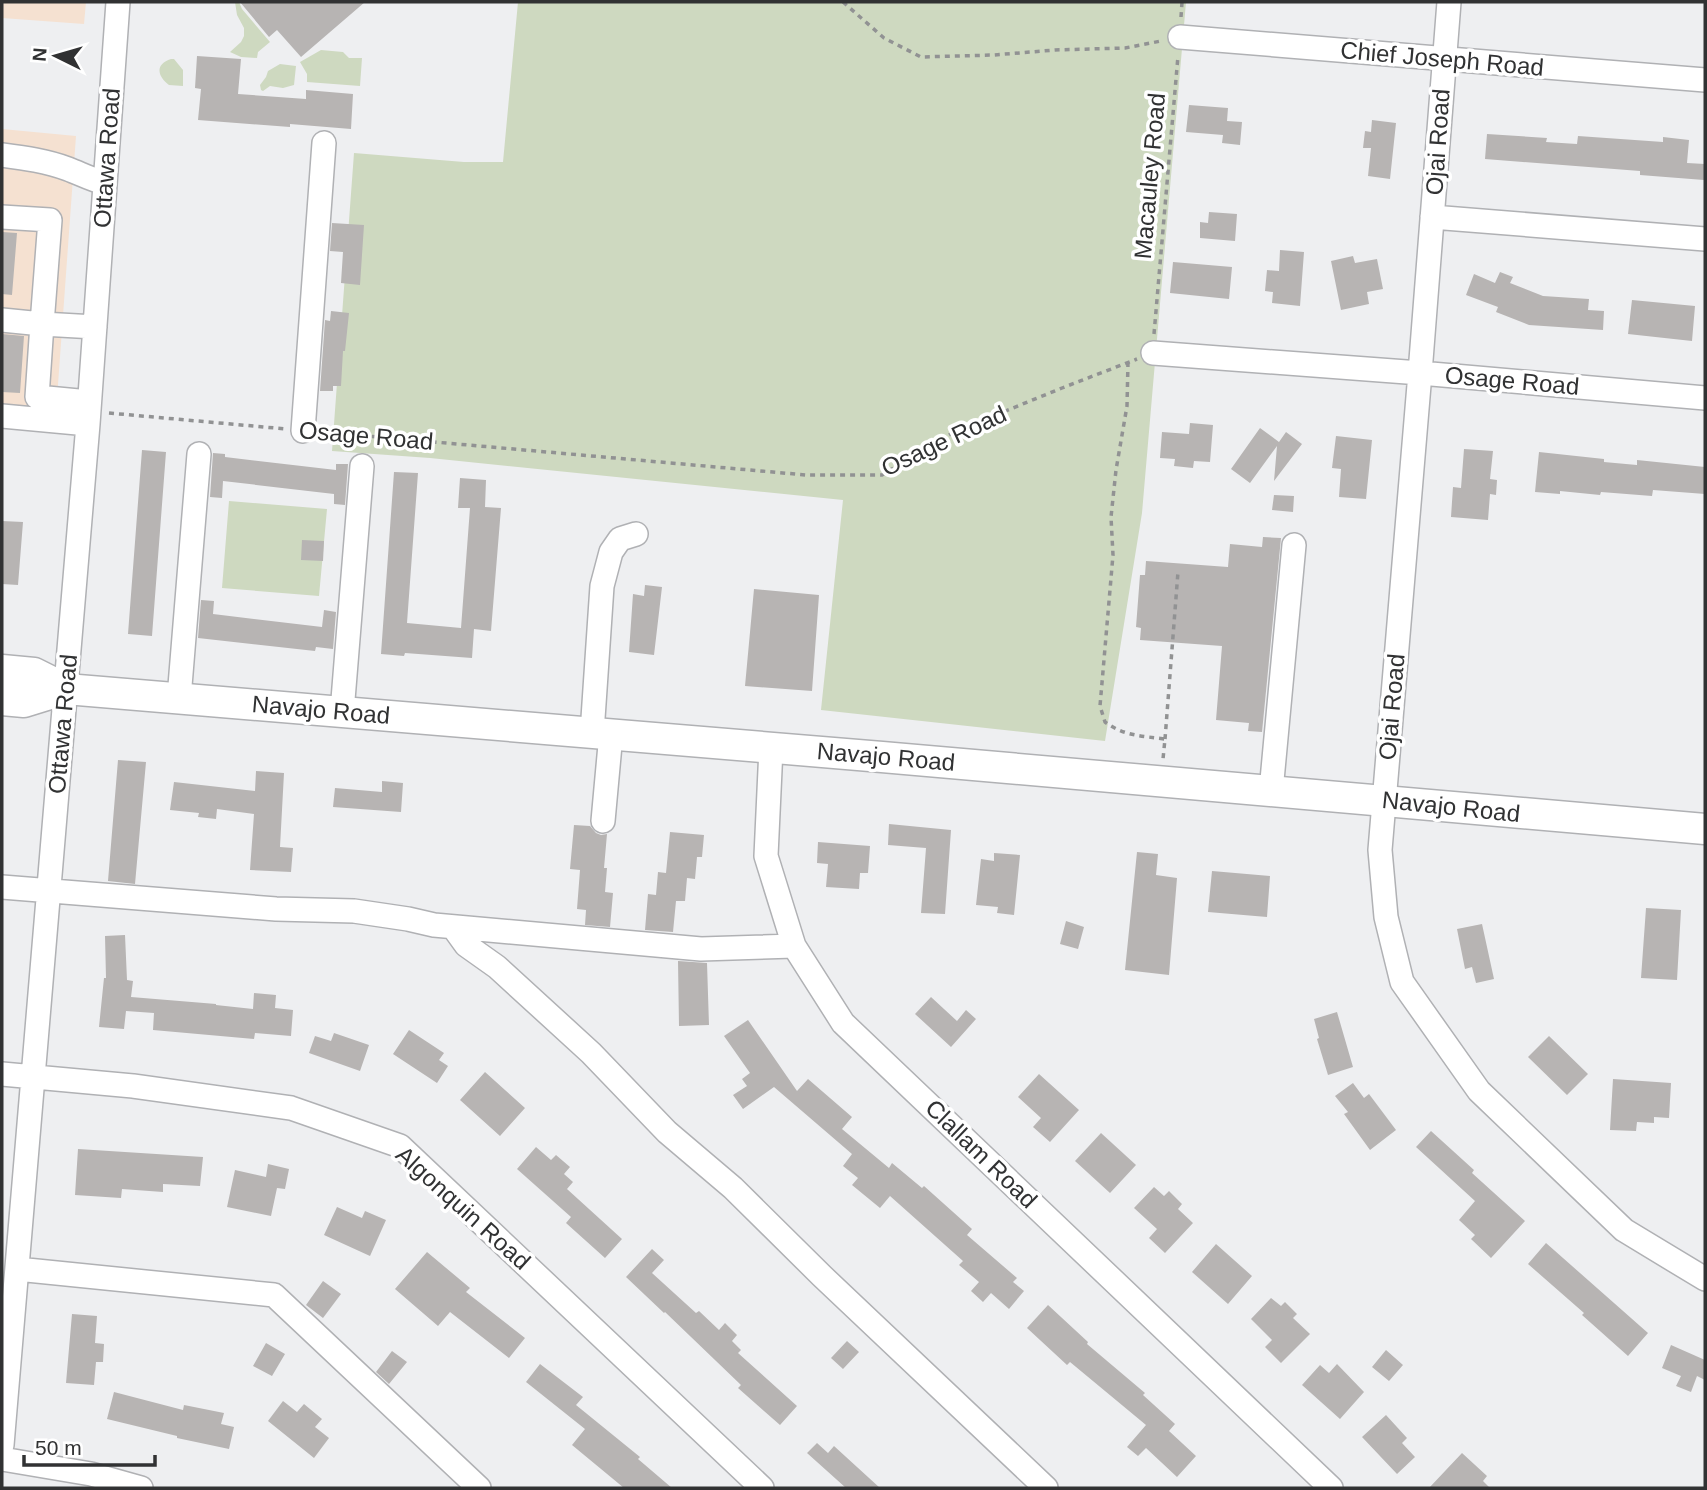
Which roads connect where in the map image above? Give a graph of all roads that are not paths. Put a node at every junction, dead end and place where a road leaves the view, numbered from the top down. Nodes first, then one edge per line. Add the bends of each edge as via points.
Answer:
1 (118, 2) edge
2 (1449, 2) edge
3 (1180, 37) road end
4 (1444, 59) junction
5 (1705, 80) edge
6 (324, 143) dead end
7 (2, 156) edge
8 (105, 183) junction
9 (2, 217) edge
10 (1432, 218) junction
11 (1705, 239) edge
12 (2, 320) edge
13 (42, 324) junction
14 (95, 327) junction
15 (1153, 353) road end
16 (1420, 373) junction
17 (1705, 398) edge
18 (89, 412) junction
19 (2, 416) edge
20 (303, 431) road end
21 (200, 454) dead end
22 (362, 466) dead end
23 (636, 534) dead end
24 (1294, 545) dead end
25 (2, 670) edge
26 (66, 689) junction
27 (179, 698) junction
28 (2, 700) edge
29 (342, 712) junction
30 (601, 733) junction
31 (771, 748) junction
32 (1271, 791) junction
33 (1384, 800) junction
34 (603, 821) dead end
35 (1705, 829) edge
36 (2, 887) edge
37 (49, 891) junction
38 (453, 927) junction
39 (794, 946) junction
40 (2, 1074) edge
41 (33, 1076) junction
42 (17, 1269) junction
43 (1705, 1279) edge
44 (2, 1445) edge
45 (2, 1459) edge
46 (141, 1488) edge
47 (479, 1488) edge
48 (762, 1488) edge
49 (1046, 1488) edge
50 (1331, 1488) edge

1 - 8 street, Ottawa Road
2 - 4 street, Ojai Road
3 - 4 street, Chief Joseph Road
4 - 5 street, Chief Joseph Road
4 - 10 street, Ojai Road
6 - 20 street
7 - 8 street via 52,164
8 - 14 street, Ottawa Road
9 - 13 street via 50,220
10 - 11 street
10 - 16 street, Ojai Road
12 - 13 street
13 - 14 street
13 - 18 street via 37,397
14 - 18 street, Ottawa Road
15 - 16 street, Osage Road
16 - 17 street, Osage Road
16 - 33 street, Ojai Road
18 - 19 street
18 - 26 street, Ottawa Road
21 - 27 street
22 - 29 street
23 - 30 street via 620,539 611,552 602,586
24 - 32 street
25 - 26 main road, Navajo Road via 34,673
26 - 27 main road, Navajo Road
26 - 28 main road, Navajo Road via 24,702
26 - 37 street, Ottawa Road
27 - 29 main road, Navajo Road
29 - 30 main road, Navajo Road
30 - 31 main road, Navajo Road
30 - 34 street
31 - 32 main road, Navajo Road
31 - 39 street, Clallam Road via 766,856
32 - 33 main road, Navajo Road
33 - 35 main road, Navajo Road
33 - 43 street, Ojai Road via 1380,850 1386,917 1402,982 1479,1091 1624,1230
36 - 37 street
37 - 38 street via 354,911
37 - 41 street, Ottawa Road
38 - 39 street via 701,948
38 - 49 street via 466,945 497,967 591,1053 667,1132 733,1188
39 - 50 street, Clallam Road via 843,1023
40 - 41 street, Algonquin Road
41 - 42 street, Ottawa Road
41 - 48 street, Algonquin Road via 291,1108 401,1146
42 - 44 street, Ottawa Road
42 - 47 street via 274,1296
45 - 46 street

